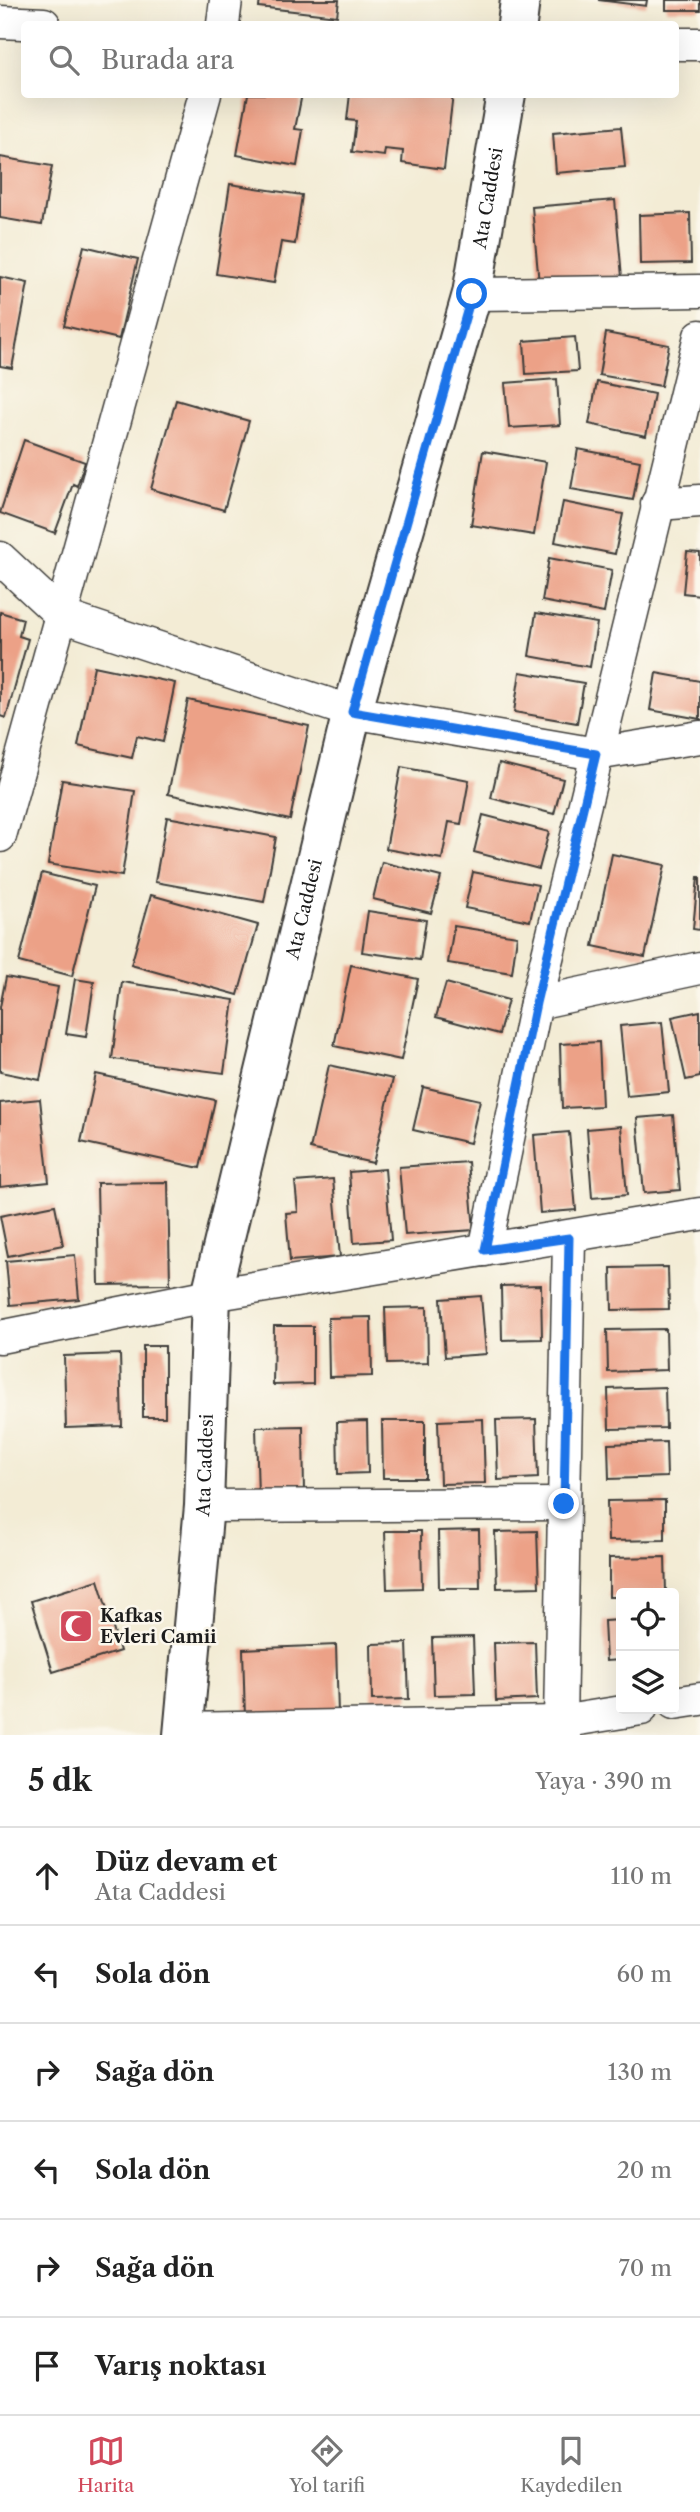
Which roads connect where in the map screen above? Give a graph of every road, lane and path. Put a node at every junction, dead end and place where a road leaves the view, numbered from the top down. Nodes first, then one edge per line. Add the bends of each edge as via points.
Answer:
1 (226, 0) edge
2 (520, 0) edge
3 (223, 21) edge
4 (517, 21) edge
5 (0, 22) edge
6 (21, 23) edge
7 (679, 44) edge
8 (700, 44) edge
9 (204, 98) edge
10 (505, 98) edge
11 (700, 291) edge
12 (472, 294) junction
13 (700, 336) edge
14 (700, 501) edge
15 (657, 504) junction
16 (0, 558) edge
17 (62, 616) junction
18 (352, 712) junction
19 (700, 737) edge
20 (596, 754) junction
21 (0, 836) edge
22 (700, 968) edge
23 (536, 1003) junction
24 (700, 1214) edge
25 (569, 1238) junction
26 (485, 1250) junction
27 (211, 1295) junction
28 (0, 1338) edge
29 (564, 1504) junction
30 (204, 1506) junction
31 (700, 1699) edge
32 (679, 1702) edge
33 (621, 1714) edge
34 (562, 1729) edge
35 (183, 1732) edge

1 - 3 street
2 - 4 street
5 - 6 street
7 - 8 street
9 - 17 street
10 - 12 street, Ata Caddesi
11 - 12 street
12 - 18 street, Ata Caddesi
13 - 15 street
14 - 15 street
15 - 20 street
16 - 17 street
17 - 18 street
17 - 21 street
18 - 20 street
18 - 27 street, Ata Caddesi
19 - 20 street
20 - 23 street
22 - 23 street
23 - 26 street
24 - 25 street
25 - 26 street
25 - 29 street
26 - 27 street
27 - 28 street
27 - 30 street, Ata Caddesi
29 - 30 street
29 - 34 street
30 - 35 street, Ata Caddesi
31 - 32 street
33 - 34 street
34 - 35 street

